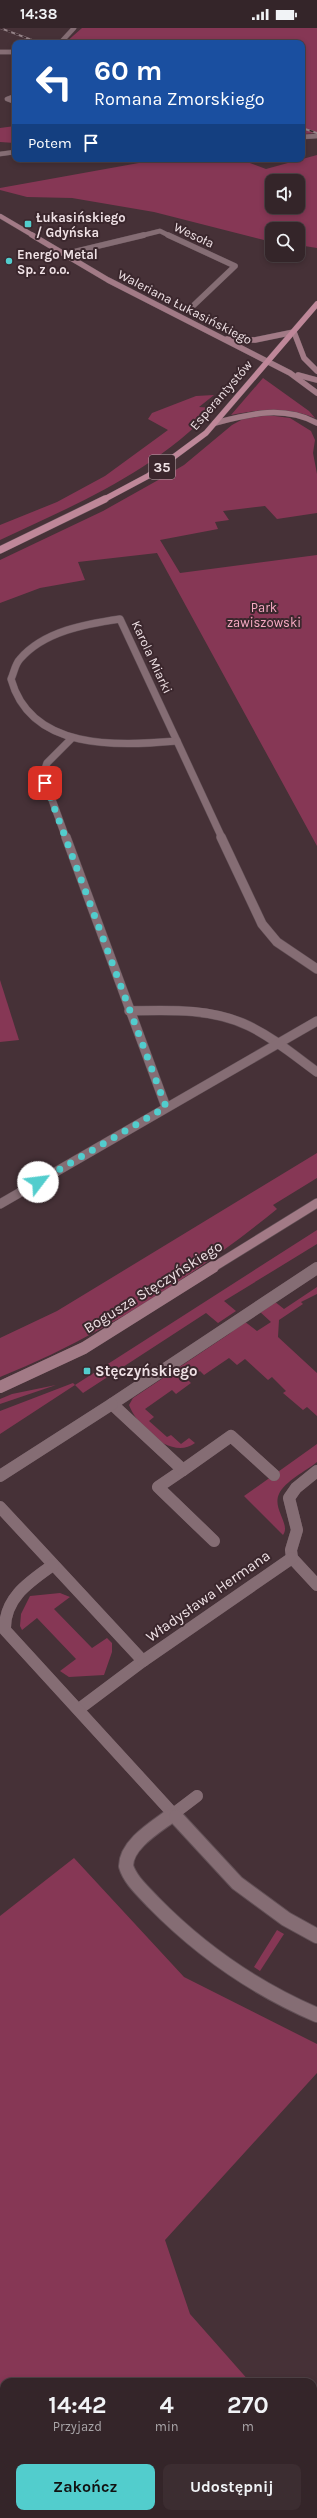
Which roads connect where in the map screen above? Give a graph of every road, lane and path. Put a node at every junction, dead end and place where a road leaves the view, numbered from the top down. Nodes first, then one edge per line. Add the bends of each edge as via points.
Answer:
1 (74, 28) edge
2 (63, 40) edge
3 (0, 52) edge
4 (12, 52) edge
5 (0, 97) edge
6 (12, 97) edge
7 (8, 98) junction
8 (12, 102) edge
9 (317, 136) edge
10 (305, 137) edge
11 (12, 152) edge
12 (0, 154) edge
13 (0, 216) edge
14 (65, 254) junction
15 (317, 304) edge
16 (194, 306) dead end
17 (294, 332) junction
18 (223, 339) junction
19 (267, 361) junction
20 (317, 371) edge
21 (290, 373) junction
22 (317, 380) edge
23 (317, 393) edge
24 (215, 423) junction
25 (317, 423) edge
26 (0, 550) edge
27 (72, 738) junction
28 (177, 741) junction
29 (317, 969) edge
30 (129, 1010) junction
31 (317, 1021) edge
32 (278, 1043) junction
33 (317, 1072) edge
34 (166, 1107) junction
35 (317, 1203) edge
36 (0, 1204) edge
37 (317, 1268) edge
38 (0, 1387) edge
39 (112, 1404) junction
40 (182, 1470) junction
41 (317, 1471) edge
42 (274, 1475) dead end
43 (0, 1476) edge
44 (0, 1508) edge
45 (214, 1541) dead end
46 (292, 1558) junction
47 (54, 1565) junction
48 (317, 1585) edge
49 (143, 1661) junction
50 (79, 1709) junction
51 (197, 1796) dead end
52 (173, 1815) junction
53 (317, 1936) edge
54 (317, 2015) edge

1 - 2 street
3 - 4 street
5 - 7 street
6 - 7 street
7 - 8 street
9 - 10 street
11 - 12 street
13 - 14 street, Waleriana Łukasińskiego
14 - 16 street, Wesoła via 160,231 235,266
14 - 18 street, Waleriana Łukasińskiego via 108,280
15 - 17 main road, Esperantystów / 35
17 - 18 street via 254,340
17 - 19 main road, Esperantystów / 35
17 - 20 street via 299,340 302,358
18 - 19 street, Waleriana Łukasińskiego
19 - 21 street, Waleriana Łukasińskiego
19 - 24 main road, Esperantystów / 35
21 - 22 street
21 - 23 street, Waleriana Łukasińskiego
24 - 25 street via 248,414 275,412 301,416
24 - 26 main road, Esperantystów / 35 via 179,455 148,476
27 - 28 street, Karola Miarki via 117,744
27 - 28 street, Karola Miarki via 44,725 27,712 18,701 11,679 20,660 54,635 94,623 120,619
27 - 30 street via 47,763 43,775
28 - 29 street, Karola Miarki via 262,924 277,942
30 - 32 street via 185,1010 237,1021
30 - 34 street
31 - 32 street
32 - 33 street
32 - 34 street
34 - 36 street
35 - 38 street, Bogusza Stęczyńskiego via 84,1348
37 - 39 street
39 - 40 street
39 - 43 street
40 - 42 street via 231,1436
40 - 45 street via 158,1487
41 - 46 street, Władysława Hermana via 296,1488 290,1498 290,1509 297,1530 291,1550
44 - 47 street
46 - 48 street, Władysława Hermana
46 - 49 street, Władysława Hermana
47 - 49 street
47 - 50 street via 15,1592 8,1600 2,1620 5,1630
49 - 50 street, Władysława Hermana
50 - 52 street
51 - 52 street
52 - 53 street via 237,1883 286,1919
52 - 54 street via 136,1845 129,1854 127,1869 132,1877 170,1920 220,1961 264,1991

